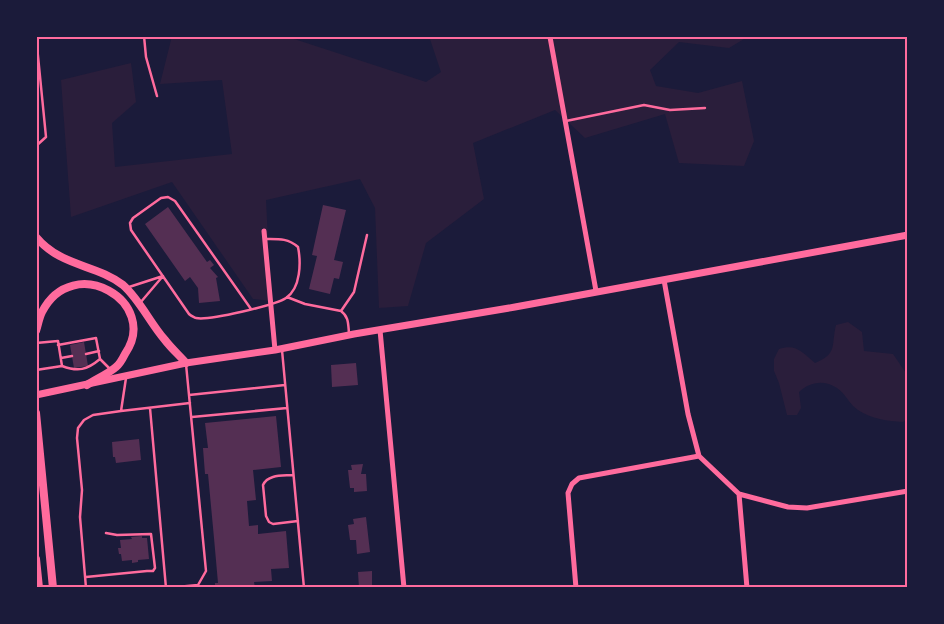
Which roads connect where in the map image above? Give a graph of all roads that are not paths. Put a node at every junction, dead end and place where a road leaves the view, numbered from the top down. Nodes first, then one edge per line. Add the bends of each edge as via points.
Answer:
1 (36, 36) edge
2 (144, 36) edge
3 (550, 37) edge
4 (37, 44) edge
5 (157, 96) dead end
6 (705, 108) dead end
7 (565, 121) junction
8 (36, 146) edge
9 (264, 231) dead end
10 (366, 235) dead end
11 (908, 235) edge
12 (36, 237) edge
13 (265, 239) junction
14 (163, 276) junction
15 (664, 280) junction
16 (125, 288) junction
17 (596, 291) junction
18 (287, 297) junction
19 (139, 304) junction
20 (271, 304) junction
21 (251, 309) junction
22 (341, 312) junction
23 (380, 330) junction
24 (36, 331) edge
25 (349, 335) junction
26 (36, 343) edge
27 (58, 345) junction
28 (278, 349) junction
29 (99, 351) junction
30 (86, 354) dead end
31 (72, 356) dead end
32 (60, 358) junction
33 (100, 359) junction
34 (186, 363) junction
35 (62, 366) junction
36 (36, 370) edge
37 (111, 370) junction
38 (126, 377) junction
39 (87, 385) junction
40 (285, 385) junction
41 (36, 395) edge
42 (189, 395) junction
43 (190, 402) junction
44 (150, 408) junction
45 (287, 408) junction
46 (122, 411) junction
47 (36, 413) edge
48 (192, 417) junction
49 (699, 456) junction
50 (293, 475) junction
51 (908, 491) edge
52 (739, 494) junction
53 (298, 521) junction
54 (106, 534) dead end
55 (36, 559) edge
56 (86, 577) junction
57 (199, 586) edge
58 (39, 588) edge
59 (53, 588) edge
60 (86, 588) edge
61 (166, 588) edge
62 (304, 588) edge
63 (404, 588) edge
64 (576, 588) edge
65 (747, 588) edge

1 - 4 lane
2 - 5 lane
3 - 7 street
4 - 8 lane via 46,137
6 - 7 lane via 670,110 644,105
7 - 17 street
9 - 13 street
10 - 22 lane via 354,292
11 - 15 main road
12 - 16 highway via 52,252 109,277
13 - 18 lane via 282,238 298,247 300,266 296,284
13 - 20 street
14 - 16 lane
14 - 19 lane
14 - 21 lane via 189,314 197,318
14 - 21 lane via 131,230 130,223 161,198 168,197 175,201
15 - 17 main road
15 - 49 street via 688,414
16 - 19 highway
17 - 23 main road
18 - 20 lane
18 - 22 lane
19 - 34 highway
20 - 21 lane
20 - 28 street
22 - 25 lane via 348,320
23 - 25 main road
23 - 63 street
24 - 37 highway via 42,313 59,292 78,284 108,289 127,307 133,330 130,348
25 - 28 main road
26 - 27 lane via 58,341
27 - 29 lane via 96,338
27 - 32 lane
28 - 34 main road
28 - 40 lane
29 - 30 lane
29 - 33 lane
31 - 32 lane
32 - 35 lane
33 - 35 lane via 90,367 73,370
33 - 37 lane
34 - 38 main road
34 - 42 lane
35 - 36 lane
37 - 39 highway
38 - 39 main road
38 - 46 lane
39 - 41 main road
40 - 42 lane
40 - 45 lane
42 - 43 lane
43 - 44 lane
43 - 48 lane
44 - 46 lane
44 - 61 lane
45 - 48 lane
45 - 50 lane
46 - 56 lane via 93,415 78,428 82,490 80,517
47 - 59 highway
48 - 57 lane via 206,571
49 - 52 street
49 - 64 street via 579,478 572,484 568,492
50 - 53 lane
50 - 53 lane via 265,480 266,516 273,524
51 - 52 street via 807,508 788,507
52 - 65 street
53 - 62 lane
54 - 56 lane via 151,534 155,568 147,572
55 - 58 highway
56 - 60 lane
57 - 61 lane

